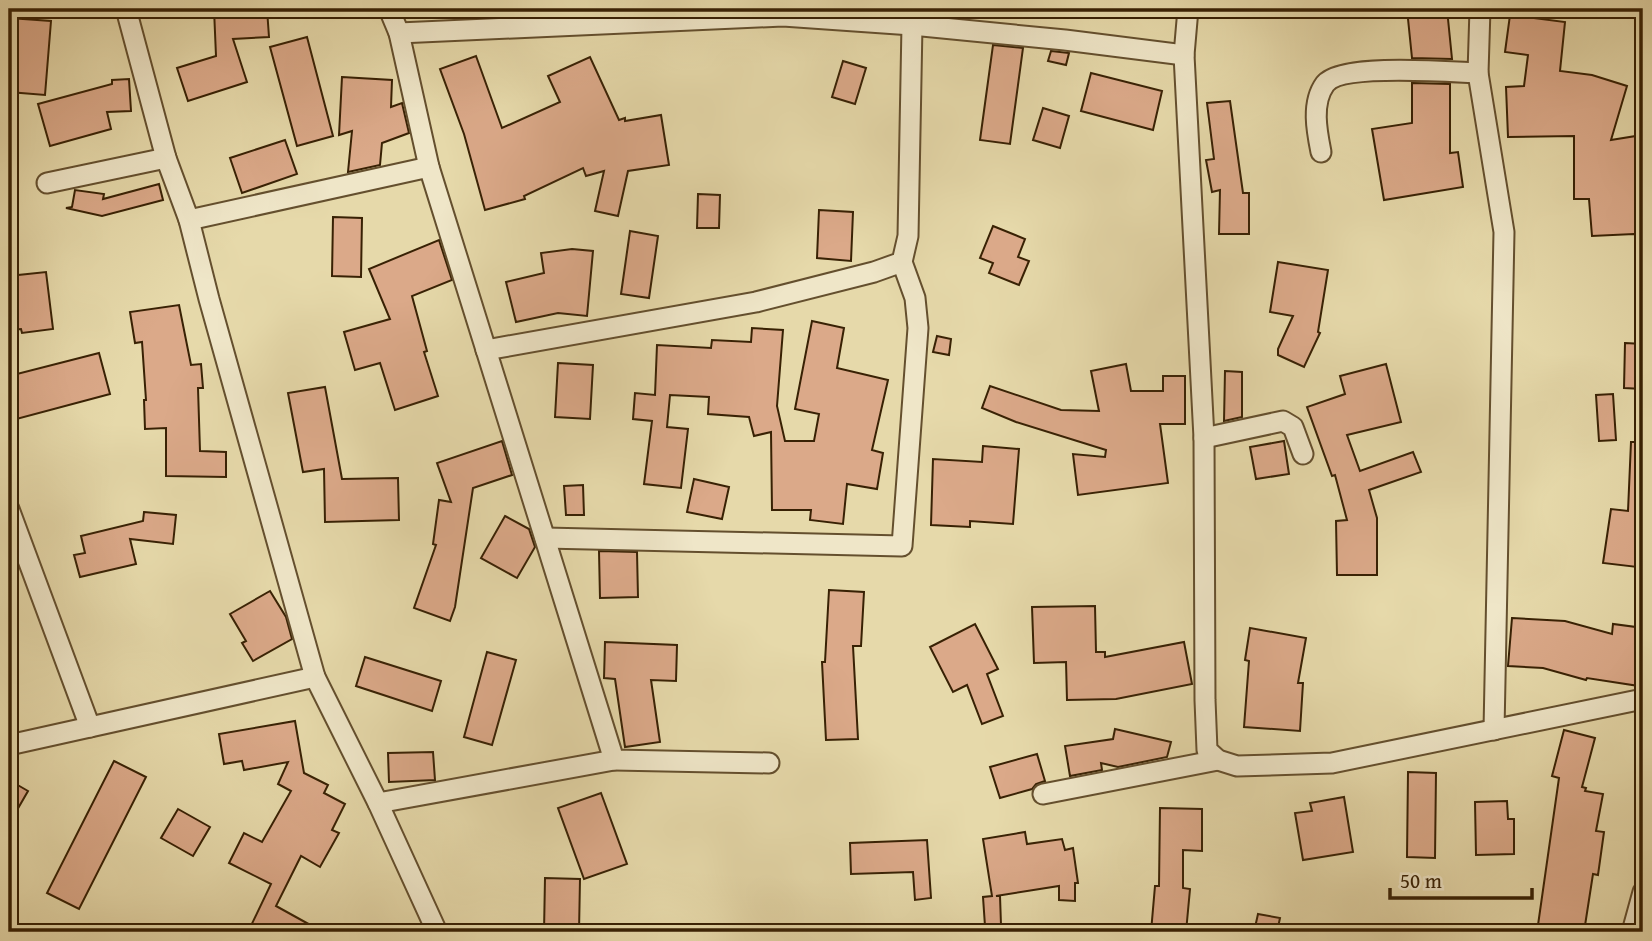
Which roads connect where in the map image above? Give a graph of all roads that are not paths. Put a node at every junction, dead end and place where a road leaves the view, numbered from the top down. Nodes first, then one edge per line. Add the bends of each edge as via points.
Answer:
1 (126, 9) edge
2 (389, 9) edge
3 (1188, 9) edge
4 (1480, 9) edge
5 (912, 25) junction
6 (399, 33) junction
7 (1184, 55) junction
8 (1478, 73) junction
9 (1321, 152) dead end
10 (166, 158) junction
11 (429, 167) junction
12 (47, 183) dead end
13 (189, 220) junction
14 (902, 262) junction
15 (486, 350) junction
16 (1204, 438) junction
17 (1303, 454) dead end
18 (9, 509) edge
19 (545, 538) junction
20 (315, 677) junction
21 (1643, 699) edge
22 (90, 727) junction
23 (1494, 730) junction
24 (9, 745) edge
25 (614, 760) junction
26 (1218, 760) junction
27 (769, 763) dead end
28 (1043, 794) dead end
29 (377, 803) junction
30 (1643, 892) edge
31 (437, 932) edge
32 (1632, 932) edge

1 - 10 street
2 - 6 street
3 - 7 street
4 - 8 street
5 - 6 street via 783,16
5 - 7 street
5 - 14 street via 908,236
6 - 11 street
7 - 16 street
8 - 9 street via 1368,71 1339,75 1326,83 1318,103
8 - 23 street via 1504,232
10 - 12 street
10 - 13 street
11 - 13 street
11 - 15 street
13 - 20 street
14 - 15 street via 755,302
14 - 19 street via 915,298 918,328 902,546
15 - 19 street
16 - 17 street via 1283,421 1293,427
16 - 26 street via 1205,700 1208,750
18 - 22 street
19 - 25 street
20 - 22 street
20 - 29 street
21 - 23 street
22 - 24 street
23 - 26 street via 1332,763 1237,766
25 - 27 street
25 - 29 street
26 - 28 street
29 - 31 street
30 - 32 street

